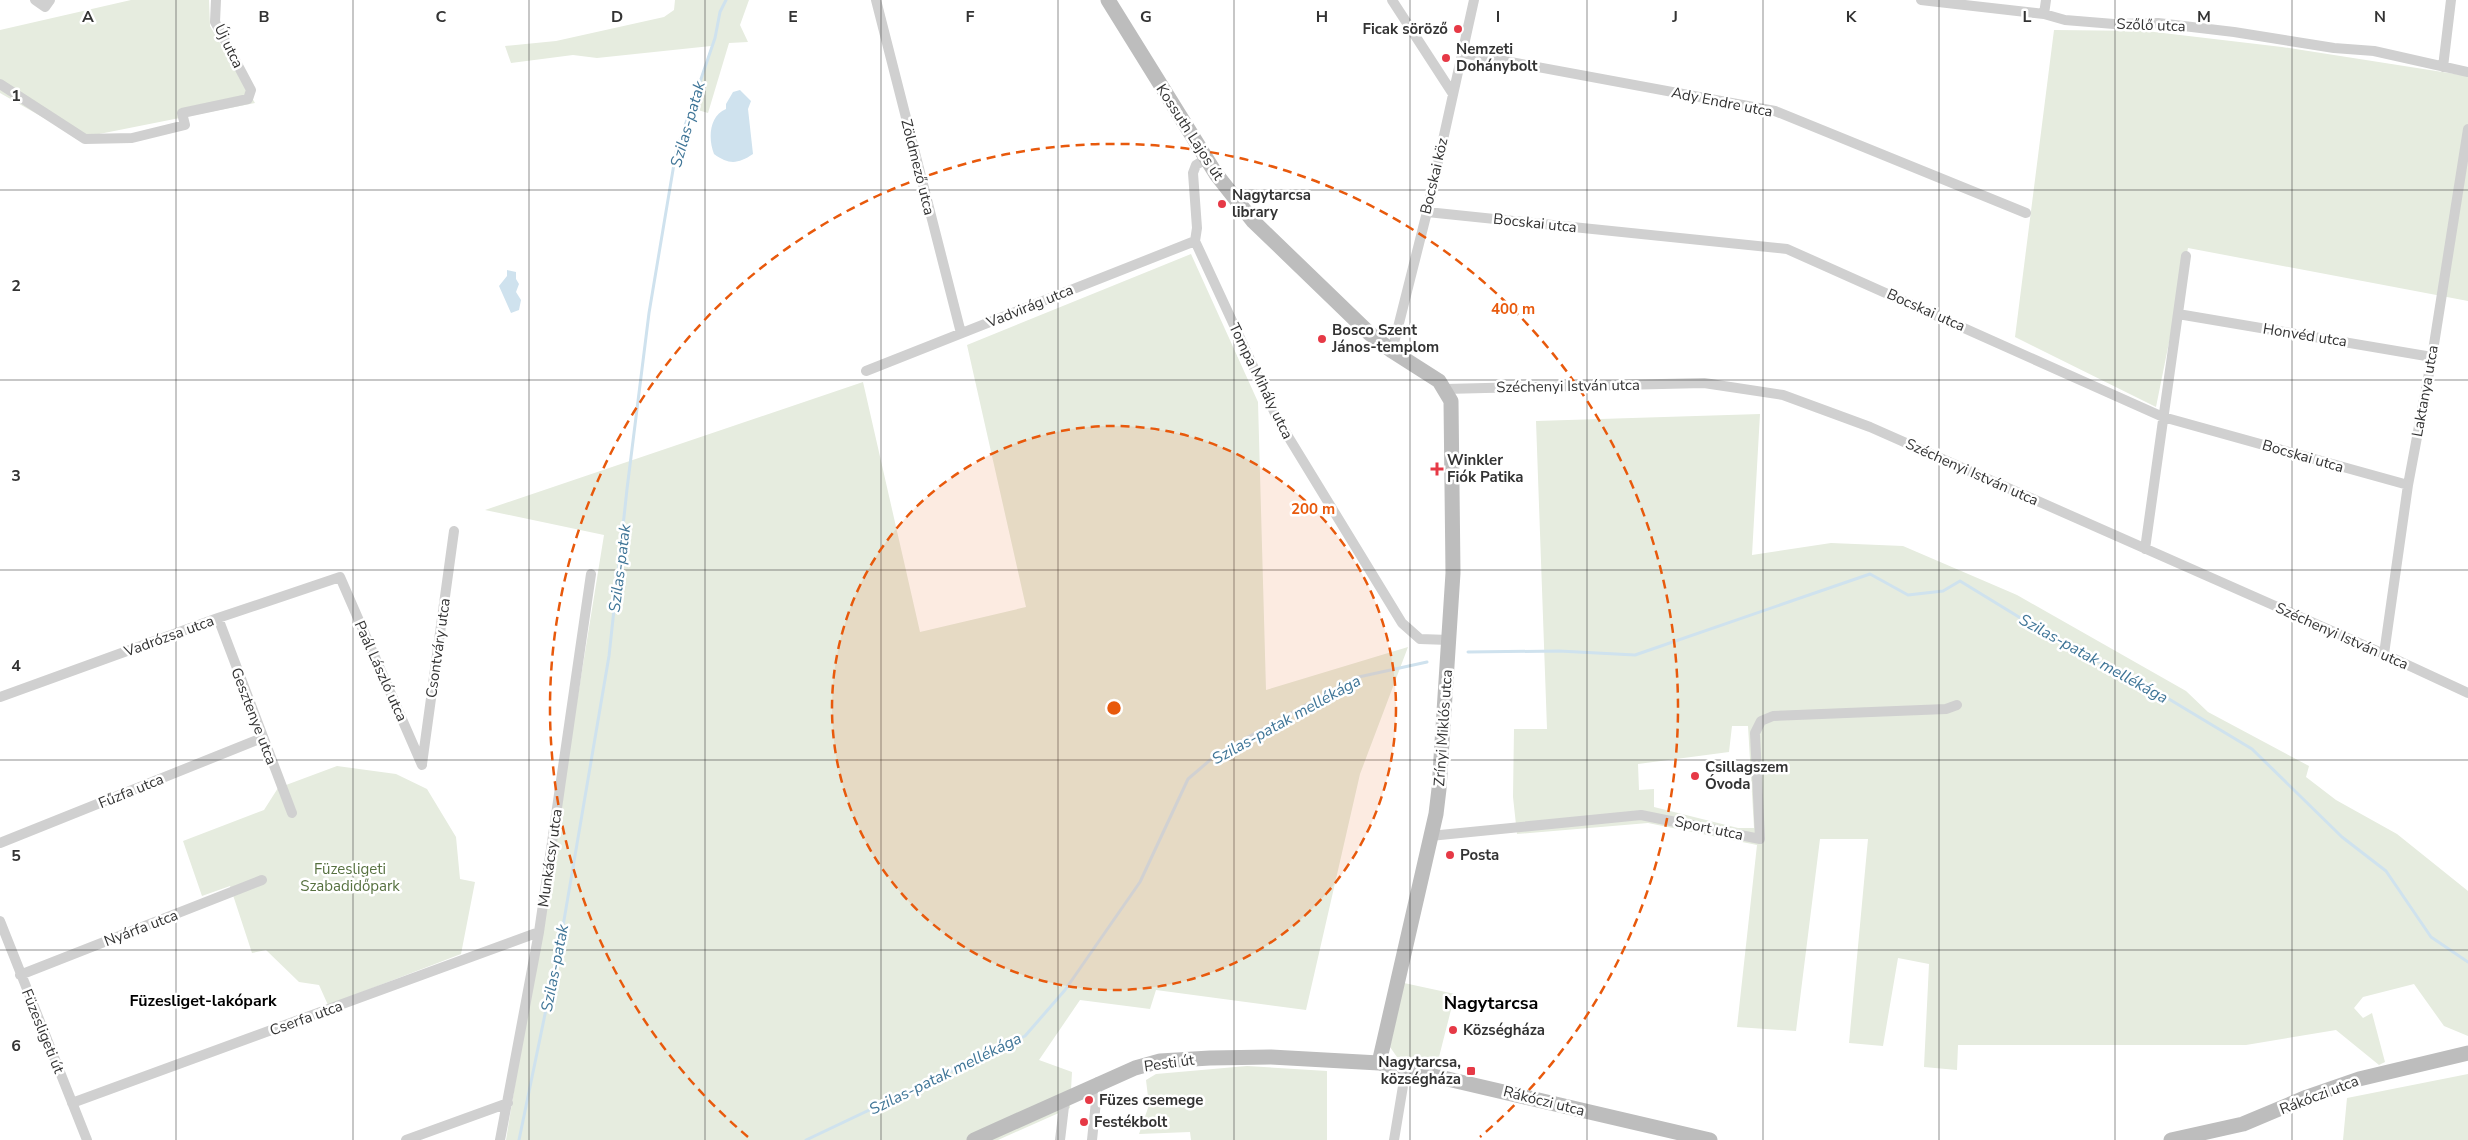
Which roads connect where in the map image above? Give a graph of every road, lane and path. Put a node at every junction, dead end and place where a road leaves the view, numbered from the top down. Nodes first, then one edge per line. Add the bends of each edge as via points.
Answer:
1 (35, 0) edge
2 (50, 0) edge
3 (216, 0) edge
4 (876, 0) edge
5 (1108, 0) edge
6 (1392, 0) edge
7 (1474, 0) edge
8 (1921, 0) edge
9 (2046, 0) edge
10 (2451, 0) edge
11 (2044, 14) junction
12 (1462, 53) junction
13 (2443, 67) junction
14 (2468, 72) edge
15 (0, 84) edge
16 (1453, 94) junction
17 (2468, 129) edge
18 (1206, 159) junction
19 (1426, 212) junction
20 (2026, 213) dead end
21 (1195, 241) junction
22 (2186, 256) dead end
23 (2178, 314) junction
24 (961, 333) junction
25 (1392, 351) junction
26 (2432, 357) junction
27 (866, 371) dead end
28 (1445, 389) junction
29 (2163, 417) junction
30 (2408, 485) junction
31 (454, 532) dead end
32 (2145, 549) junction
33 (591, 574) dead end
34 (340, 577) joint
35 (218, 618) junction
36 (1449, 643) junction
37 (2384, 654) junction
38 (2468, 693) edge
39 (0, 697) edge
40 (1957, 705) dead end
41 (262, 738) junction
42 (422, 765) joint
43 (292, 813) dead end
44 (1430, 836) junction
45 (0, 843) edge
46 (262, 880) dead end
47 (0, 921) edge
48 (540, 932) junction
49 (20, 975) junction
50 (2468, 1052) edge
51 (1379, 1063) junction
52 (1406, 1068) junction
53 (1098, 1082) junction
54 (1065, 1098) junction
55 (72, 1103) junction
56 (508, 1103) junction
57 (87, 1140) edge
58 (406, 1140) edge
59 (500, 1140) edge
60 (974, 1140) edge
61 (1060, 1140) edge
62 (1092, 1140) edge
63 (1394, 1140) edge
64 (1710, 1140) edge
65 (2171, 1140) edge

1 - 2 street via 45,7
3 - 15 street, Új utca via 216,22 251,90 248,99 182,113 185,125 132,138 85,139
4 - 24 street, Zöldmező utca
5 - 18 main road, Kossuth Lajos út
6 - 16 street
7 - 12 street, Bocskai köz
8 - 11 street, Szőlő utca
9 - 11 street
10 - 13 street
11 - 13 street, Szőlő utca via 2065,20 2158,23 2234,32 2374,51
12 - 16 street, Bocskai köz
12 - 20 street, Ady Endre utca via 1776,111
13 - 14 street, Szőlő utca
16 - 19 street, Bocskai köz
17 - 26 street, Laktanya utca
18 - 21 street, Tompa Mihály utca via 1196,165 1193,173
18 - 25 main road, Kossuth Lajos út via 1253,221 1333,300
19 - 25 street, Bocskai köz
19 - 29 street, Bocskai utca via 1787,249
21 - 24 street, Vadvirág utca
21 - 36 street, Tompa Mihály utca via 1278,420 1382,592 1402,623 1420,639
22 - 23 street
23 - 26 street, Honvéd utca
23 - 29 street
24 - 27 street, Vadvirág utca
25 - 28 main road, Kossuth Lajos út via 1432,375
26 - 30 street, Laktanya utca
28 - 32 street, Széchenyi István utca via 1704,383 1775,394 1870,427
28 - 36 main road, Zrínyi Miklós utca via 1452,419 1453,573
29 - 30 street, Bocskai utca
29 - 32 street
30 - 37 street, Laktanya utca
31 - 42 street, Csontváry utca
32 - 37 street, Széchenyi István utca
33 - 48 street, Munkácsy utca
34 - 35 street, Vadrózsa utca
34 - 42 street, Paál László utca
35 - 39 street, Vadrózsa utca
35 - 41 street, Gesztenye utca
36 - 44 main road, Zrínyi Miklós utca via 1439,788
37 - 38 street, Széchenyi István utca
40 - 44 street, Sport utca via 1946,709 1772,716 1761,721 1755,733 1760,839 1641,815
41 - 43 street, Gesztenye utca
41 - 45 street, Fűzfa utca
44 - 51 main road, Zrínyi Miklós utca
46 - 49 street, Nyárfa utca
47 - 49 street, Füzesligeti út
48 - 55 street, Cserfa utca
48 - 56 street, Munkácsy utca
49 - 55 street, Füzesligeti út
50 - 65 main road, Rákóczi utca via 2359,1079 2243,1124
51 - 52 main road, Rákóczi utca
51 - 53 main road, Pesti út via 1271,1057 1160,1061
52 - 63 street
52 - 64 main road, Rákóczi utca
53 - 54 main road, Pesti út
53 - 62 street
54 - 60 main road, Pesti út
54 - 61 street
55 - 57 street, Füzesligeti út
56 - 58 street
56 - 59 street, Munkácsy utca

